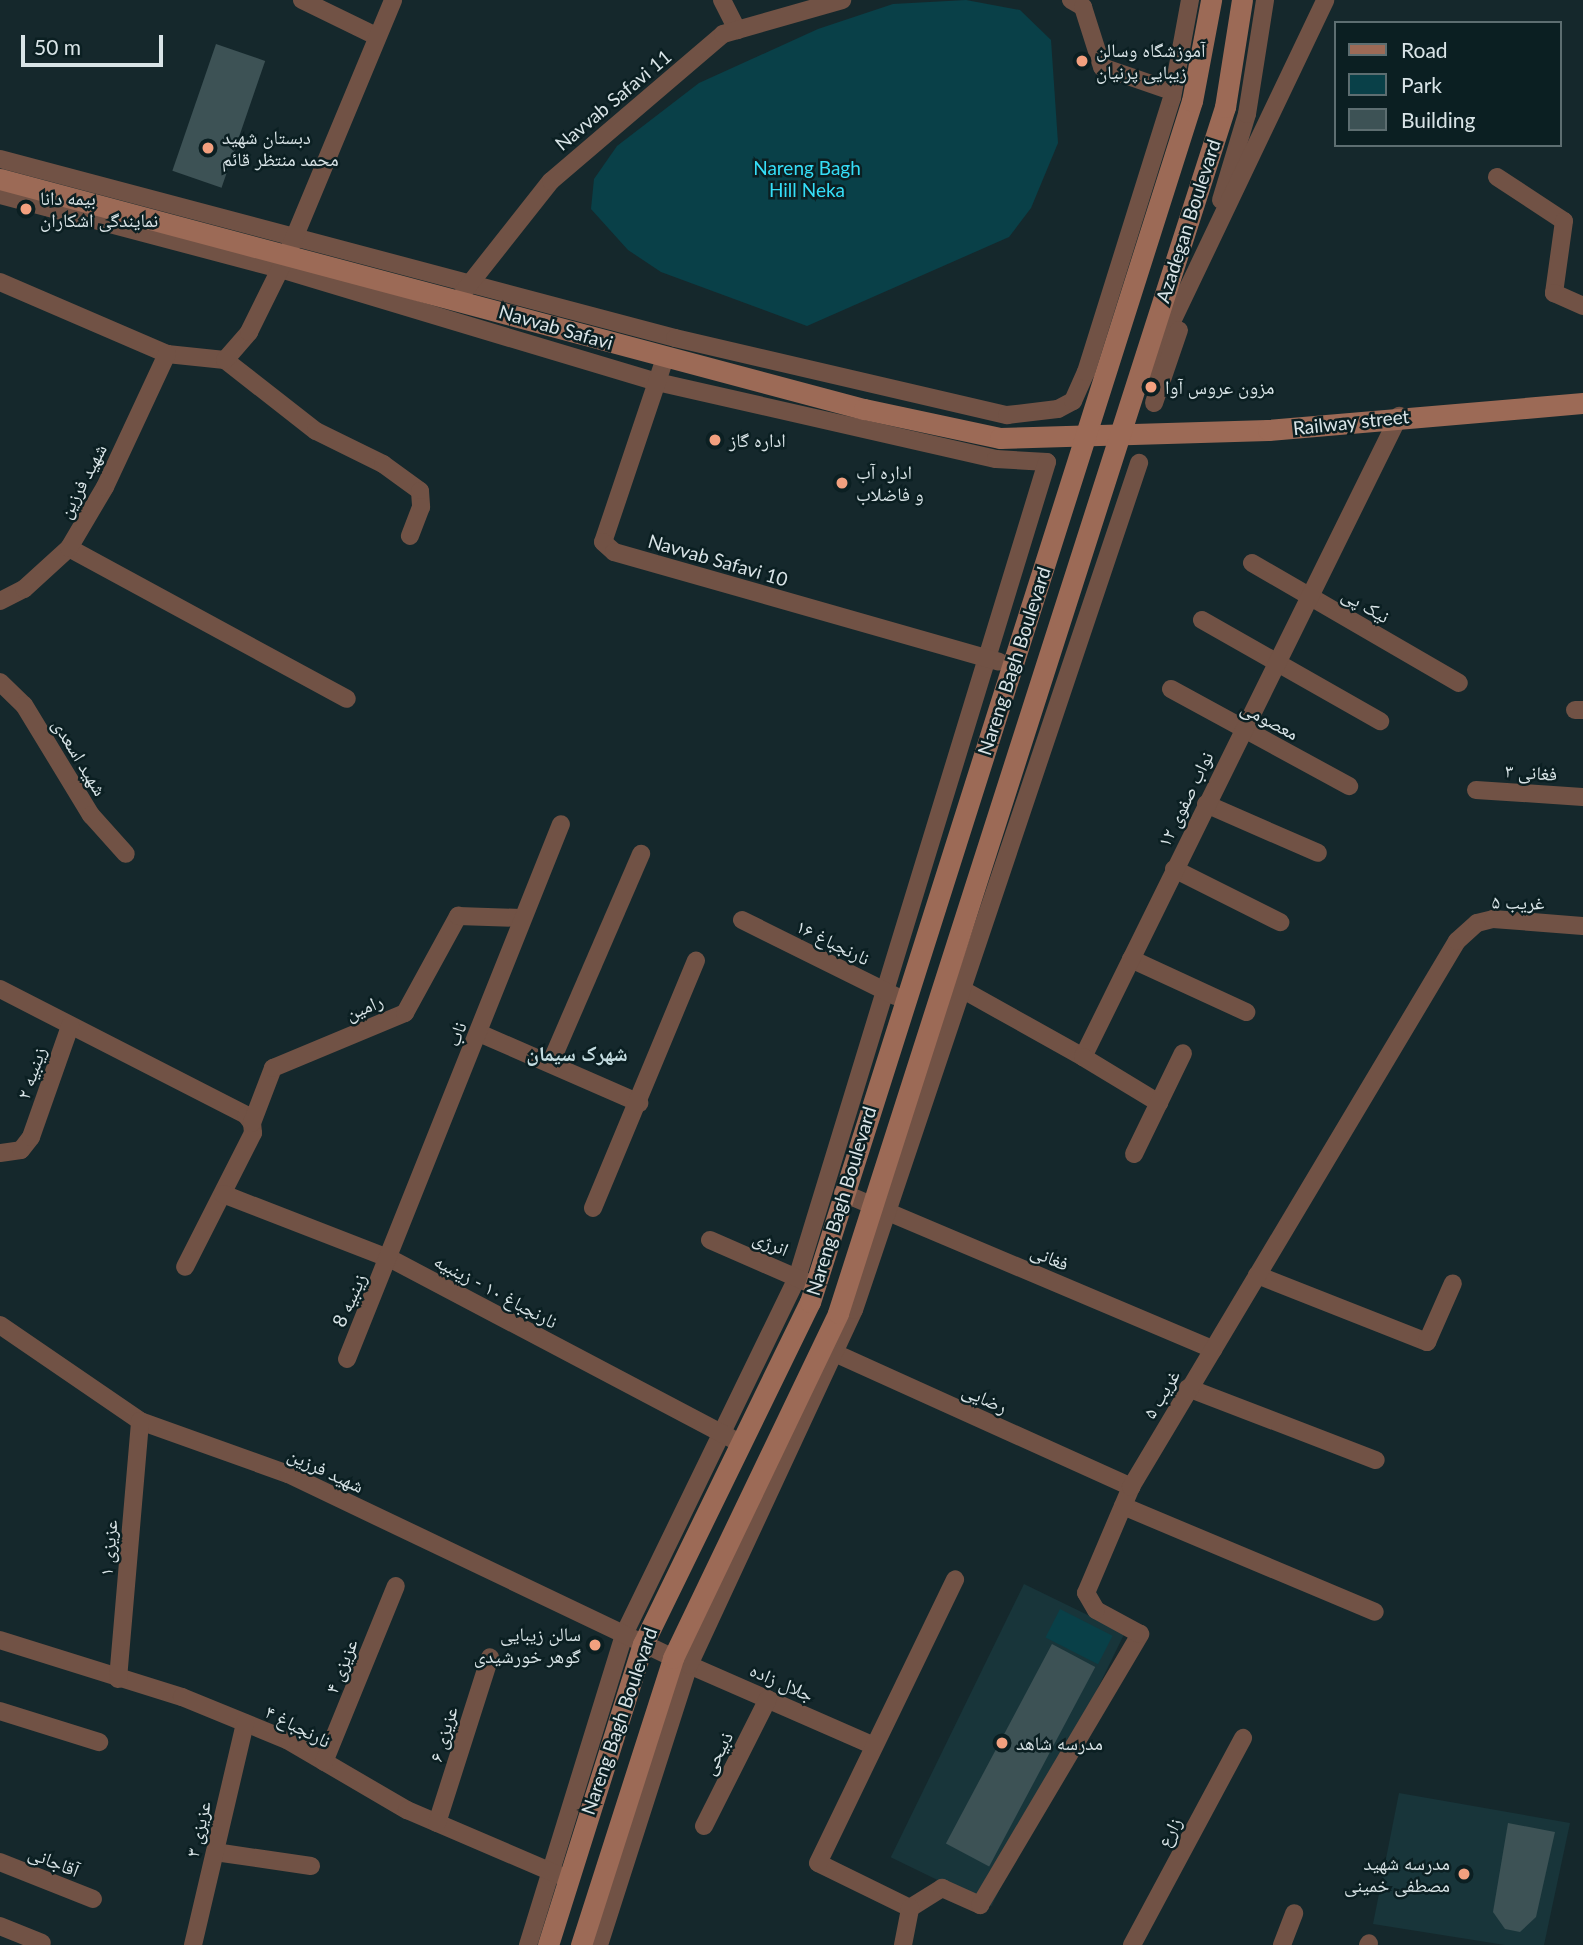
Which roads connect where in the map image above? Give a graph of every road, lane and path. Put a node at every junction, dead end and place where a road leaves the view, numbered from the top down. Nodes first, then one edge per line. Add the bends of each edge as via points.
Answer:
1 (302, 0) edge
2 (393, 0) edge
3 (722, 0) edge
4 (842, 0) edge
5 (1072, 0) edge
6 (1190, 0) edge
7 (1211, 0) edge
8 (1242, 0) edge
9 (1265, 0) edge
10 (1325, 0) edge
11 (737, 30) junction
12 (376, 36) junction
13 (1163, 88) dead end
14 (0, 159) edge
15 (1497, 177) dead end
16 (0, 178) edge
17 (0, 195) edge
18 (287, 254) junction
19 (1205, 254) junction
20 (0, 282) edge
21 (463, 291) junction
22 (1583, 306) edge
23 (167, 354) junction
24 (666, 358) junction
25 (225, 360) junction
26 (657, 382) junction
27 (1133, 394) junction
28 (1154, 403) dead end
29 (1583, 403) edge
30 (1399, 416) junction
31 (1085, 437) junction
32 (1118, 438) junction
33 (1139, 463) dead end
34 (410, 536) dead end
35 (69, 548) junction
36 (1252, 563) dead end
37 (1307, 596) junction
38 (0, 601) edge
39 (1202, 620) dead end
40 (989, 659) junction
41 (1275, 662) junction
42 (1013, 666) junction
43 (0, 682) edge
44 (1459, 683) dead end
45 (1171, 689) dead end
46 (347, 699) dead end
47 (1380, 721) dead end
48 (1242, 729) junction
49 (1349, 786) dead end
50 (1476, 790) dead end
51 (1583, 797) edge
52 (1206, 804) junction
53 (561, 824) dead end
54 (1318, 853) dead end
55 (126, 854) dead end
56 (641, 854) dead end
57 (1174, 869) junction
58 (520, 918) junction
59 (742, 920) dead end
60 (1280, 922) dead end
61 (1583, 926) edge
62 (1131, 959) junction
63 (696, 961) dead end
64 (950, 982) junction
65 (0, 989) edge
66 (895, 996) junction
67 (1246, 1012) dead end
68 (70, 1026) junction
69 (480, 1033) junction
70 (1183, 1053) dead end
71 (1083, 1057) junction
72 (551, 1062) junction
73 (639, 1103) junction
74 (1159, 1103) junction
75 (252, 1123) junction
76 (0, 1153) edge
77 (1134, 1154) dead end
78 (842, 1193) junction
79 (223, 1194) junction
80 (879, 1207) junction
81 (593, 1208) dead end
82 (710, 1240) dead end
83 (391, 1259) junction
84 (185, 1267) dead end
85 (1256, 1275) junction
86 (806, 1281) junction
87 (1453, 1283) dead end
88 (0, 1325) edge
89 (1213, 1349) junction
90 (830, 1351) junction
91 (347, 1359) dead end
92 (1188, 1388) junction
93 (140, 1421) junction
94 (733, 1439) junction
95 (1376, 1460) dead end
96 (1131, 1487) junction
97 (1123, 1506) junction
98 (955, 1579) dead end
99 (396, 1586) dead end
100 (1375, 1612) dead end
101 (634, 1639) junction
102 (0, 1640) edge
103 (490, 1657) dead end
104 (681, 1661) junction
105 (118, 1679) junction
106 (768, 1699) junction
107 (0, 1712) edge
108 (245, 1723) junction
109 (1243, 1738) dead end
110 (99, 1742) dead end
111 (874, 1746) junction
112 (324, 1762) junction
113 (437, 1823) junction
114 (704, 1826) dead end
115 (215, 1852) junction
116 (0, 1862) edge
117 (311, 1866) dead end
118 (559, 1875) junction
119 (93, 1899) dead end
120 (910, 1908) junction
121 (1294, 1913) dead end
122 (0, 1926) edge
123 (42, 1943) dead end
124 (193, 1945) edge
125 (528, 1945) edge
126 (548, 1945) edge
127 (581, 1945) edge
128 (599, 1945) edge
129 (903, 1945) edge
130 (1132, 1945) edge
131 (1282, 1945) edge

1 - 12 street
2 - 12 street
3 - 11 street
4 - 11 street, Navvab Safavi 11
5 - 13 street via 1089,20 1102,67
6 - 21 street via 1172,97 1086,372 1073,401 1058,409 1007,415
7 - 31 main road, Azadegan Boulevard via 1192,102
8 - 27 main road, Azadegan Boulevard via 1225,107
9 - 19 street via 1247,114
10 - 19 street
11 - 21 street, Navvab Safavi 11 via 723,34 551,181
12 - 18 street
14 - 18 street
15 - 22 street via 1564,221 1554,293
16 - 18 main road, Navvab Safavi
17 - 18 street
18 - 21 main road, Navvab Safavi
18 - 25 street via 249,332
18 - 26 street
19 - 27 street
19 - 28 street
20 - 23 street
21 - 24 main road, Navvab Safavi
23 - 25 street
23 - 35 street, شهید فرزین via 105,487
24 - 26 street, Navvab Safavi 10
24 - 31 main road, Navvab Safavi via 1000,438
25 - 34 street via 316,431 383,464 420,491 421,507
26 - 40 street, Navvab Safavi 10 via 603,542 614,552
26 - 40 street via 996,459 1047,462
27 - 32 main road, Azadegan Boulevard
29 - 30 main road, Railway street
30 - 32 main road, Railway street
30 - 37 street, نواب صفوی ۱۲
31 - 32 main road, Navvab Safavi
31 - 42 main road, Nareng Bagh Boulevard
32 - 64 main road, Nareng Bagh Boulevard
33 - 64 street
35 - 38 street, شهید فرزین via 24,589
35 - 46 street
36 - 37 street, نیک پی
37 - 41 street, نواب صفوی ۱۲
37 - 44 street, نیک پی
39 - 41 street
40 - 42 street, Navvab Safavi 10
40 - 66 street
41 - 47 street
41 - 48 street, نواب صفوی ۱۲
42 - 66 main road, Nareng Bagh Boulevard
43 - 55 street, شهید اسعدی via 24,705 91,815
45 - 48 street, معصومی
48 - 49 street, معصومی
48 - 52 street, نواب صفوی ۱۲
50 - 51 street, فغانی ۳
52 - 54 street
52 - 57 street, نواب صفوی ۱۲
53 - 58 street, ناب
56 - 72 street
57 - 60 street
57 - 62 street, نواب صفوی ۱۲
58 - 69 street, ناب
58 - 75 street, رامین via 458,916 405,1013 273,1068
59 - 66 street, نارنجباغ ۱۶
61 - 85 street, غریب ۵ via 1493,919 1478,923 1457,941
62 - 67 street
62 - 71 street, نواب صفوی ۱۲
63 - 73 street
64 - 71 street
64 - 80 main road, Nareng Bagh Boulevard
65 - 68 street
66 - 78 main road, Nareng Bagh Boulevard
66 - 86 street
68 - 75 street via 246,1115
68 - 76 street, زینبیه ۲ via 31,1137 21,1150
69 - 72 street
69 - 83 street, ناب
70 - 74 street
71 - 74 street
72 - 73 street
73 - 81 street
74 - 77 street
75 - 79 street via 253,1133
78 - 80 street, فغانی
78 - 86 main road, Nareng Bagh Boulevard
79 - 83 street, نارنجباغ ۱۰ - زینبیه
79 - 84 street
80 - 89 street, فغانی
80 - 90 main road, Nareng Bagh Boulevard
82 - 86 street, انرژی
83 - 91 street, زینبیه 8
83 - 94 street, نارنجباغ ۱۰ - زینبیه
85 - 87 street via 1427,1342
85 - 89 street, غریب ۵
86 - 94 main road, Nareng Bagh Boulevard
88 - 93 street, شهید فرزین
89 - 92 street, غریب ۵
90 - 96 street, رضایی
90 - 104 main road, Nareng Bagh Boulevard
92 - 95 street
92 - 96 street, غریب ۵
93 - 101 street, شهید فرزین via 288,1474
93 - 105 street, عزیزی ۱
94 - 101 main road, Nareng Bagh Boulevard
96 - 97 street, غریب ۵
97 - 100 street
97 - 120 street, غریب ۵ via 1086,1593 1096,1610 1140,1634 980,1905 942,1888
98 - 111 street
99 - 112 street, عزیزی ۴
101 - 104 street, شهید فرزین
101 - 118 main road, Nareng Bagh Boulevard
102 - 105 street, نارنجباغ ۴
103 - 113 street, عزیزی ۶
104 - 106 street, جلال زاده
104 - 127 main road, Nareng Bagh Boulevard
104 - 128 street
105 - 108 street, نارنجباغ ۴
106 - 111 street, جلال زاده
106 - 114 street, ذبیحی
107 - 110 street
108 - 112 street, نارنجباغ ۴
108 - 115 street, عزیزی ۳
109 - 130 street, زارع
111 - 120 street via 818,1863
112 - 113 street, نارنجباغ ۴
113 - 118 street, نارنجباغ ۴
115 - 117 street
115 - 124 street, عزیزی ۳
116 - 119 street, آقاجانی
118 - 125 street
118 - 126 main road, Nareng Bagh Boulevard
120 - 129 street
121 - 131 street
122 - 123 street

